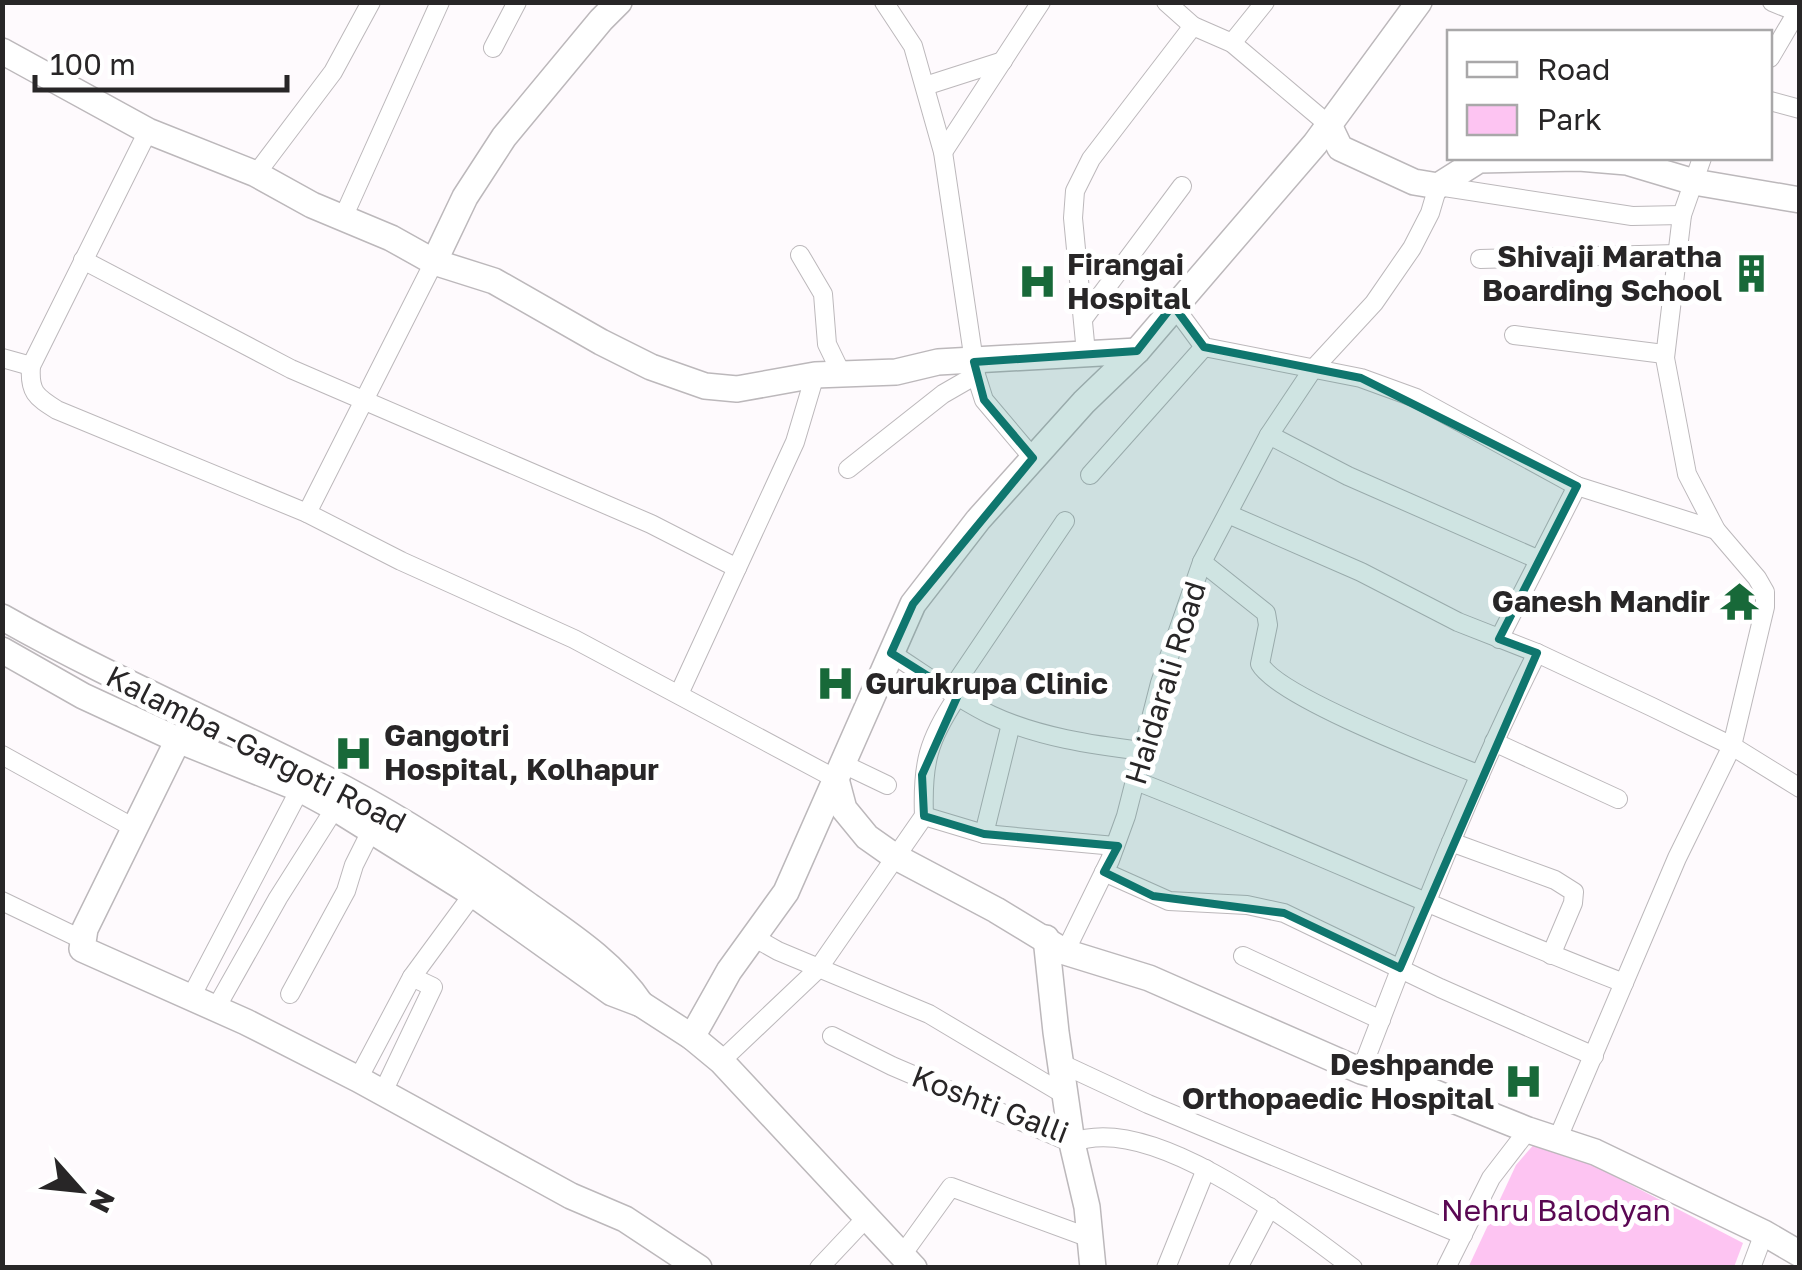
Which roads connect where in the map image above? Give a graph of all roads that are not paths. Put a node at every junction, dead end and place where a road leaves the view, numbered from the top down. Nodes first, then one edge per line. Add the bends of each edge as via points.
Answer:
1 (371, 2) edge
2 (440, 2) edge
3 (516, 2) edge
4 (620, 2) edge
5 (884, 2) edge
6 (1041, 2) edge
7 (1166, 2) edge
8 (1265, 2) edge
9 (1419, 2) edge
10 (1772, 2) edge
11 (1798, 10) edge
12 (1193, 26) junction
13 (1232, 44) junction
14 (493, 48) dead end
15 (2, 51) edge
16 (1772, 55) edge
17 (1003, 60) junction
18 (924, 86) junction
19 (1772, 101) edge
20 (1800, 108) edge
21 (1329, 125) junction
22 (148, 130) junction
23 (943, 152) junction
24 (1479, 160) edge
25 (1596, 160) edge
26 (1698, 170) edge
27 (256, 174) junction
28 (1182, 186) dead end
29 (1438, 186) junction
30 (1800, 200) edge
31 (1682, 215) junction
32 (342, 220) junction
33 (1677, 254) junction
34 (800, 255) dead end
35 (83, 260) junction
36 (1480, 260) dead end
37 (434, 262) junction
38 (1173, 305) junction
39 (1083, 319) junction
40 (1514, 335) dead end
41 (1204, 347) junction
42 (1137, 351) junction
43 (1086, 354) junction
44 (1664, 354) junction
45 (2, 358) edge
46 (31, 366) junction
47 (975, 368) junction
48 (1313, 370) junction
49 (815, 375) junction
50 (842, 375) junction
51 (364, 401) junction
52 (1269, 435) junction
53 (1033, 458) junction
54 (848, 469) dead end
55 (1090, 476) dead end
56 (1577, 486) junction
57 (306, 514) junction
58 (1228, 514) junction
59 (1065, 521) dead end
60 (1716, 530) junction
61 (1538, 558) junction
62 (1202, 562) junction
63 (737, 568) junction
64 (12, 623) edge
65 (1499, 639) junction
66 (3, 652) edge
67 (892, 653) junction
68 (1537, 653) junction
69 (954, 693) junction
70 (679, 694) junction
71 (192, 714) junction
72 (1012, 724) junction
73 (178, 740) junction
74 (1494, 742) junction
75 (1732, 746) junction
76 (1143, 752) junction
77 (2, 755) edge
78 (839, 772) junction
79 (1480, 775) junction
80 (1136, 781) junction
81 (887, 785) dead end
82 (1800, 788) edge
83 (300, 789) junction
84 (1618, 799) dead end
85 (334, 808) junction
86 (924, 816) junction
87 (134, 828) junction
88 (371, 832) junction
89 (984, 834) junction
90 (1450, 842) junction
91 (1115, 846) junction
92 (894, 856) junction
93 (1104, 872) junction
94 (473, 894) junction
95 (2, 901) edge
96 (1426, 903) junction
97 (755, 938) junction
98 (81, 939) junction
99 (1056, 945) junction
100 (1550, 955) junction
101 (1243, 956) dead end
102 (1400, 968) junction
103 (818, 969) junction
104 (412, 977) junction
105 (1624, 983) junction
106 (290, 994) dead end
107 (191, 997) junction
108 (641, 1004) junction
109 (216, 1008) junction
110 (1381, 1020) junction
111 (692, 1036) junction
112 (832, 1036) dead end
113 (1594, 1056) junction
114 (721, 1062) junction
115 (1060, 1063) junction
116 (1362, 1072) junction
117 (358, 1078) junction
118 (383, 1092) junction
119 (1065, 1095) junction
120 (1528, 1130) junction
121 (1558, 1138) junction
122 (1072, 1143) junction
123 (1206, 1169) junction
124 (1270, 1207) junction
125 (866, 1216) junction
126 (1764, 1232) junction
127 (1463, 1235) junction
128 (1090, 1238) junction
129 (1800, 1254) edge
130 (908, 1261) edge
131 (1342, 1264) edge
132 (699, 1268) edge
133 (819, 1268) edge
134 (1093, 1268) edge
135 (1166, 1268) edge
136 (1238, 1268) edge
137 (1446, 1268) edge
138 (1751, 1268) edge

1 - 27 street via 333,72
2 - 32 street
3 - 14 street
4 - 37 street via 504,137
5 - 18 street via 913,46
6 - 17 street
7 - 12 street
8 - 13 street
9 - 21 street
10 - 11 street
11 - 16 street
12 - 13 street
12 - 39 street via 1091,158 1075,191
13 - 21 street
15 - 22 street
17 - 18 street
17 - 23 street
18 - 23 street
19 - 20 street
21 - 29 street via 1340,148
21 - 38 street
22 - 27 street
22 - 35 street
23 - 47 street
24 - 29 street
25 - 26 street
26 - 30 street
26 - 31 street
27 - 32 street
28 - 39 street
29 - 31 street via 1632,216
29 - 48 street, Haidarali Road via 1412,248 1374,303
31 - 33 street
32 - 37 street
33 - 36 street
33 - 44 street
34 - 50 street via 823,294 827,344
35 - 46 street
35 - 51 street
37 - 49 street via 494,281 601,342 705,386 737,389
37 - 51 street
38 - 41 street
38 - 42 street
39 - 43 street
40 - 44 street
41 - 48 street
41 - 55 street
42 - 43 street
42 - 53 street
43 - 47 street
44 - 60 street via 1687,474
45 - 46 street
46 - 57 street via 35,396 57,410
47 - 50 street via 938,362
47 - 53 street via 984,400
47 - 54 street
48 - 52 street, Haidarali Road
48 - 56 street via 1416,398
49 - 50 street
49 - 63 street via 794,442
51 - 57 street
51 - 63 street via 651,524
52 - 58 street, Haidarali Road
52 - 61 street
53 - 67 street via 913,604
56 - 60 street
56 - 61 street
57 - 70 street
58 - 62 street, Haidarali Road
58 - 65 street
59 - 69 street
60 - 75 street via 1765,592
61 - 65 street
62 - 76 street, Haidarali Road
62 - 79 street via 1266,613 1260,664 1275,681
63 - 70 street
64 - 66 street
64 - 71 street, Kalamba -Gargoti Road
65 - 68 street
66 - 73 street, Kalamba -Gargoti Road
67 - 69 street
67 - 78 street
68 - 74 street
68 - 75 street
69 - 72 street
69 - 86 street via 922,775
70 - 78 street
71 - 73 street
71 - 108 street, Kalamba -Gargoti Road via 325,779 487,876 624,979
72 - 76 street
72 - 89 street
73 - 83 street, Kalamba -Gargoti Road
73 - 87 street
74 - 79 street
74 - 84 street
75 - 82 street
75 - 105 street
76 - 80 street, Haidarali Road
77 - 87 street
78 - 81 street
78 - 92 street via 844,809
78 - 97 street via 786,892
79 - 90 street
80 - 91 street, Haidarali Road
80 - 96 street
83 - 85 street, Kalamba -Gargoti Road
83 - 107 street
85 - 88 street, Kalamba -Gargoti Road
85 - 109 street
86 - 89 street
86 - 92 street
87 - 98 street
88 - 94 street, Kalamba -Gargoti Road
88 - 106 street
89 - 91 street
90 - 96 street
90 - 100 street via 1574,892
91 - 93 street, Haidarali Road
92 - 99 street
92 - 103 street
93 - 99 street, Haidarali Road
93 - 102 street via 1169,901 1284,912
94 - 104 street
94 - 108 street, Kalamba -Gargoti Road via 612,993
95 - 98 street
96 - 100 street
96 - 102 street
97 - 103 street
97 - 111 street
98 - 107 street via 91,955
99 - 115 street
99 - 116 street via 1149,978
100 - 105 street
101 - 110 street
102 - 110 street
102 - 113 street
103 - 114 street
103 - 119 street via 930,1014
104 - 117 street
104 - 118 street via 433,988
105 - 113 street
107 - 109 street
108 - 111 street, Kalamba -Gargoti Road
109 - 117 street
110 - 116 street
111 - 114 street, Kalamba -Gargoti Road
112 - 122 street, Koshti Galli
113 - 121 street
114 - 125 street, Kalamba -Gargoti Road
115 - 119 street
115 - 127 street
116 - 120 street
117 - 118 street
118 - 132 street via 625,1219
119 - 122 street
120 - 121 street
120 - 127 street via 1491,1178
121 - 126 street
122 - 123 street, Koshti Galli via 1112,1136
122 - 128 street
123 - 124 street, Koshti Galli
123 - 135 street
124 - 131 street, Koshti Galli
124 - 136 street
125 - 130 street, Kalamba -Gargoti Road
125 - 133 street
126 - 129 street
126 - 138 street
127 - 137 street
128 - 130 street via 952,1187
128 - 134 street

